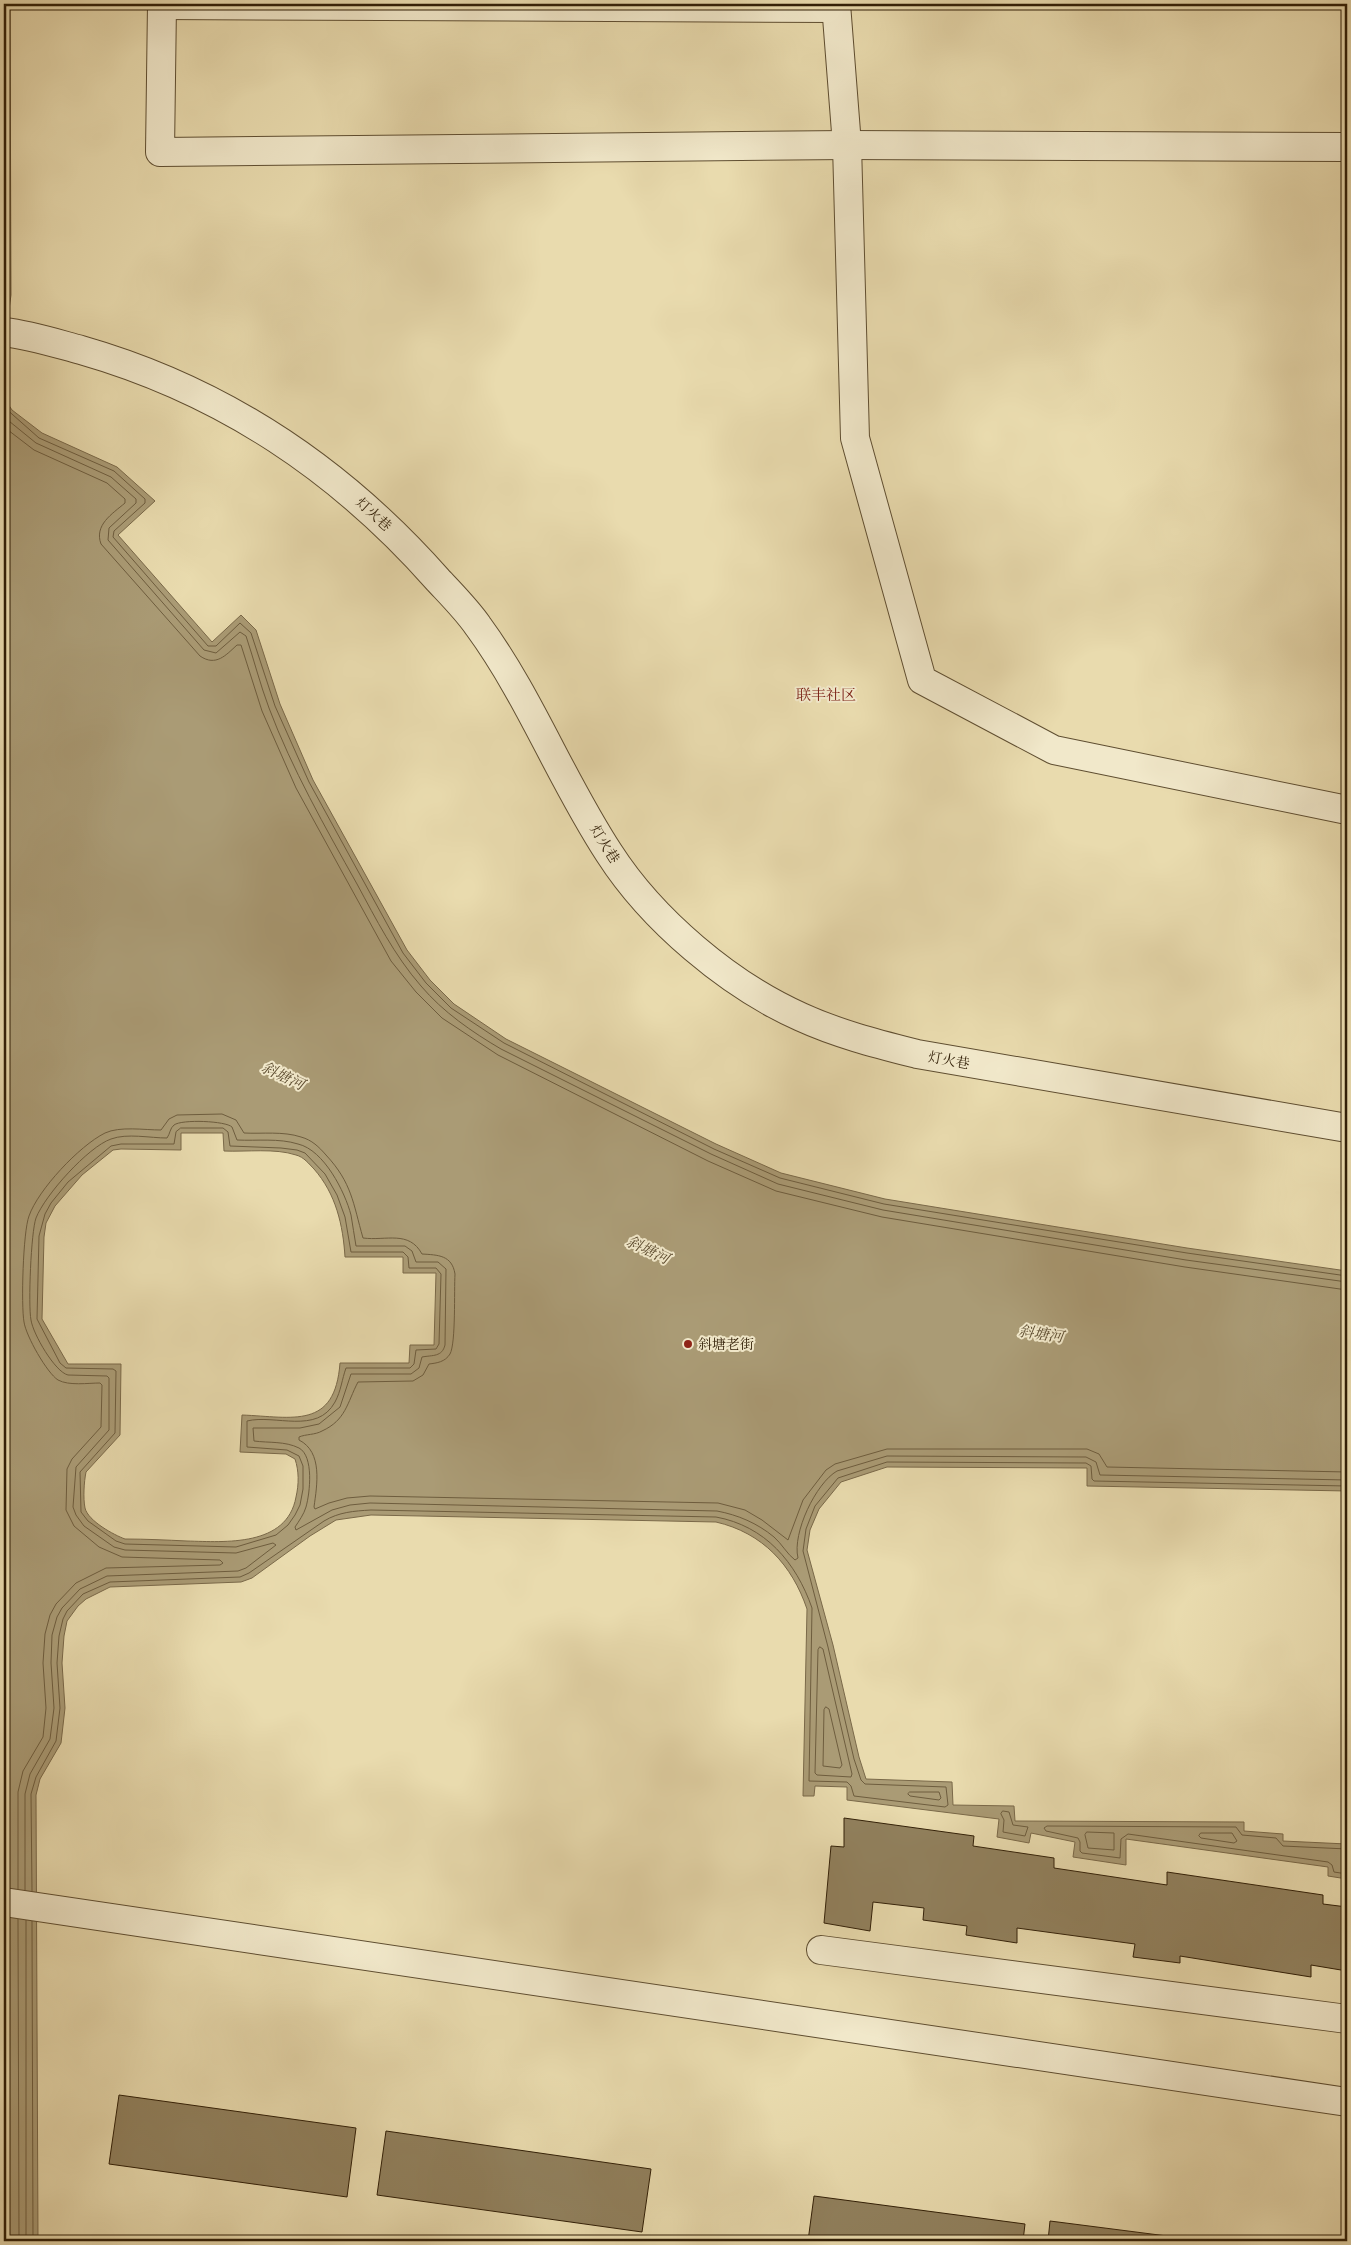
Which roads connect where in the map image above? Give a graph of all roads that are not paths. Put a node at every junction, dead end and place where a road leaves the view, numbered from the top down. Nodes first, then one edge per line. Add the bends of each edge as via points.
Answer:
1 (162, 5) edge
2 (836, 6) edge
3 (847, 145) junction
4 (1347, 147) edge
5 (14, 333) edge
6 (1347, 810) edge
7 (1347, 1128) edge
8 (4, 1902) edge
9 (821, 1950) dead end
10 (1347, 2019) edge
11 (1347, 2102) edge

1 - 2 street
1 - 3 street via 160,152
2 - 3 street
3 - 4 street
3 - 6 street via 855,438 922,680 1054,750
5 - 7 street, 灯火巷 via 111,359 187,388 268,431 335,479 406,543 478,625 531,710 609,855 648,903 701,954 750,991 802,1018 850,1036 917,1054
8 - 11 street
9 - 10 street

